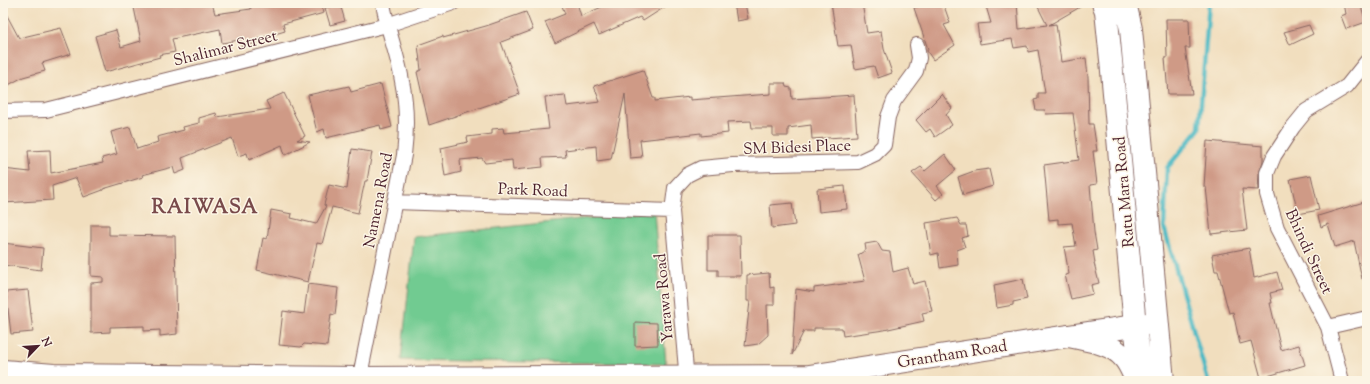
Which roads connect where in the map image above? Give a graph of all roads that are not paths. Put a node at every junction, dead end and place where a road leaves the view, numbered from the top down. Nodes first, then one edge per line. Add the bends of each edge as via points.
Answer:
1 (383, 3) edge
2 (453, 3) edge
3 (1103, 3) edge
4 (1125, 3) edge
5 (387, 25) junction
6 (917, 45) dead end
7 (1367, 61) edge
8 (3, 111) edge
9 (394, 202) junction
10 (672, 211) junction
11 (1367, 318) edge
12 (1157, 322) junction
13 (1135, 326) junction
14 (1328, 327) junction
15 (1069, 336) junction
16 (3, 371) edge
17 (359, 379) edge
18 (687, 379) edge
19 (1137, 381) edge
20 (1142, 381) edge
21 (1163, 381) edge
22 (1342, 381) edge

1 - 5 street, Namena Road
2 - 5 street, Shalimar Street
3 - 13 main road, Ratu Mara Road via 1111,60
4 - 12 main road, Ratu Mara Road via 1132,37
5 - 8 street, Shalimar Street via 46,110
5 - 9 street, Namena Road via 402,81 406,122 404,155
6 - 10 street, SM Bidesi Place via 919,58 916,71 894,101 888,117 884,145 875,154 858,162 701,168 687,175 675,188
7 - 14 street, Bhindi Street via 1346,86 1306,111 1274,156 1267,173 1267,194 1277,228
9 - 10 street, Park Road
9 - 17 street, Namena Road
10 - 18 street, Yarawa Road
11 - 14 street
12 - 13 main road, Grantham Road
12 - 21 main road, Ratu Mara Road
13 - 15 main road, Grantham Road
13 - 20 main road, Ratu Mara Road
14 - 22 street, Bhindi Street
15 - 18 main road, Grantham Road via 809,376
15 - 19 main road via 1107,346 1118,352 1125,359
16 - 17 main road, Grantham Road via 54,375
17 - 18 main road, Grantham Road

